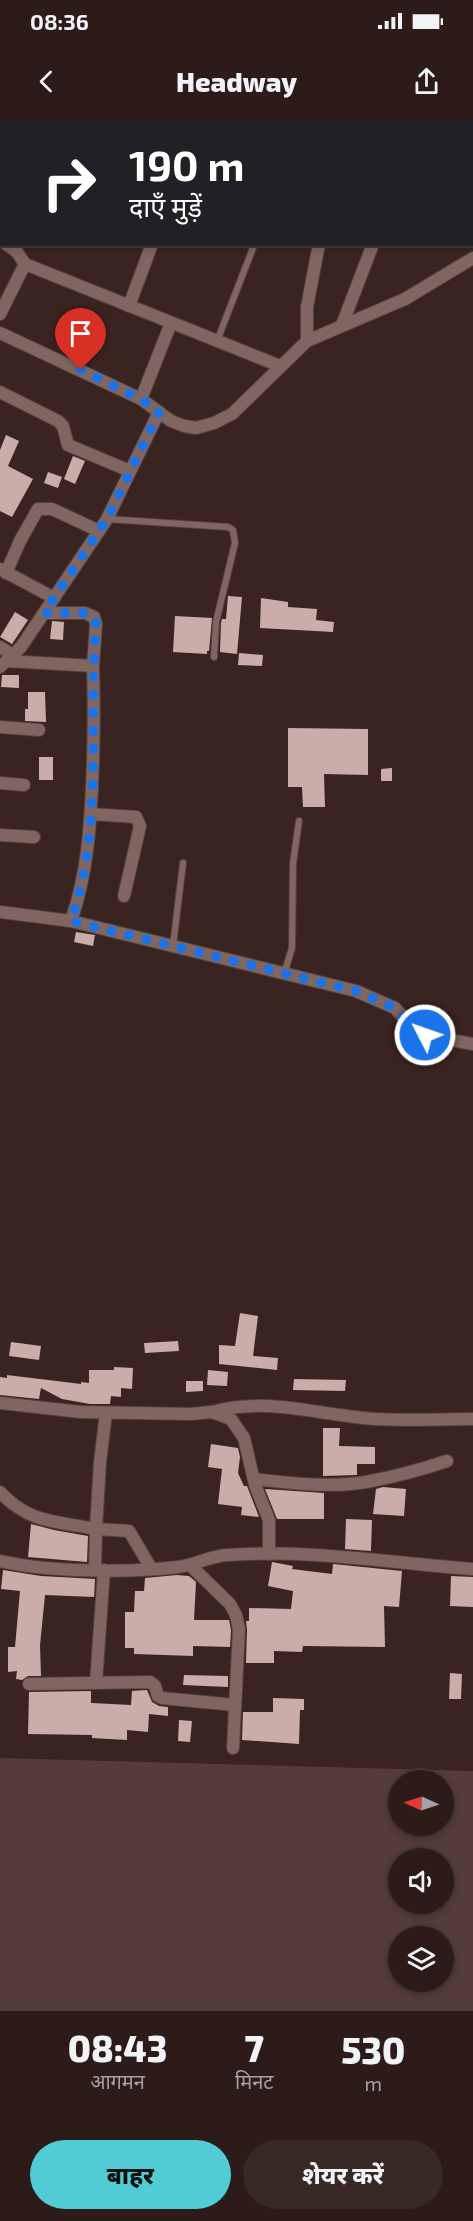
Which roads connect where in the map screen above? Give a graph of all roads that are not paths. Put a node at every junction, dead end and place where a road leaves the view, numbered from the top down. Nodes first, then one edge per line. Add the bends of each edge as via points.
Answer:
1 (151, 246) edge
2 (319, 246) edge
3 (372, 246) edge
4 (19, 248) edge
5 (253, 248) dead end
6 (473, 258) edge
7 (25, 264) junction
8 (129, 306) junction
9 (0, 314) edge
10 (171, 323) junction
11 (342, 325) junction
12 (0, 333) edge
13 (216, 341) junction
14 (307, 341) junction
15 (280, 366) junction
16 (0, 392) edge
17 (141, 399) junction
18 (159, 412) junction
19 (130, 471) junction
20 (107, 519) junction
21 (99, 531) junction
22 (3, 571) edge
23 (54, 598) junction
24 (44, 613) junction
25 (0, 647) edge
26 (214, 657) dead end
27 (6, 661) edge
28 (93, 666) junction
29 (0, 727) edge
30 (39, 730) dead end
31 (0, 783) edge
32 (24, 784) dead end
33 (91, 814) junction
34 (299, 821) dead end
35 (0, 835) edge
36 (34, 837) dead end
37 (183, 863) dead end
38 (124, 896) dead end
39 (0, 912) edge
40 (71, 921) junction
41 (174, 946) junction
42 (284, 974) junction
43 (473, 1044) edge
44 (0, 1402) edge
45 (212, 1412) junction
46 (106, 1413) junction
47 (473, 1419) edge
48 (447, 1461) dead end
49 (254, 1479) junction
50 (0, 1492) edge
51 (96, 1529) junction
52 (269, 1554) junction
53 (0, 1561) edge
54 (191, 1566) junction
55 (151, 1568) junction
56 (473, 1569) edge
57 (99, 1570) junction
58 (96, 1683) junction
59 (29, 1684) dead end
60 (235, 1705) junction
61 (233, 1748) dead end

1 - 8 street
2 - 14 street via 307,307
3 - 11 street
4 - 7 street
5 - 13 lane
6 - 11 street via 405,299
7 - 8 street
7 - 9 street
8 - 10 street
10 - 13 street
10 - 17 street
11 - 14 street
12 - 17 street
13 - 15 street
14 - 15 street
15 - 18 street via 232,414 214,423 196,428 184,426
16 - 19 street via 58,421 68,445
17 - 18 street
18 - 19 street
19 - 20 street
20 - 21 street
20 - 26 lane via 232,531 235,543 216,622
21 - 22 street via 52,509 38,509
21 - 23 street
22 - 23 street
23 - 24 street
24 - 27 street via 21,647
24 - 28 street via 85,613 94,617
25 - 27 street
27 - 28 street
28 - 33 street
29 - 30 street
31 - 32 street
33 - 38 street via 136,817 139,821
33 - 40 street via 78,901
34 - 42 lane via 293,864 292,948
35 - 36 street
37 - 41 lane
39 - 40 street
40 - 41 street
41 - 42 street
42 - 43 street via 356,991 395,1008 425,1035
44 - 46 street
45 - 46 street
45 - 47 street via 243,1406 378,1420
45 - 49 street via 231,1419 237,1426 244,1438
46 - 51 street
48 - 49 street via 364,1482
49 - 52 street via 268,1520
50 - 51 street via 27,1515
51 - 55 street via 129,1531
51 - 57 street
52 - 54 street via 224,1555
52 - 56 street
53 - 57 street
54 - 55 street
54 - 60 street via 230,1604 236,1615
55 - 57 street
57 - 58 street
58 - 59 street
58 - 60 street via 150,1682 162,1698
60 - 61 street

